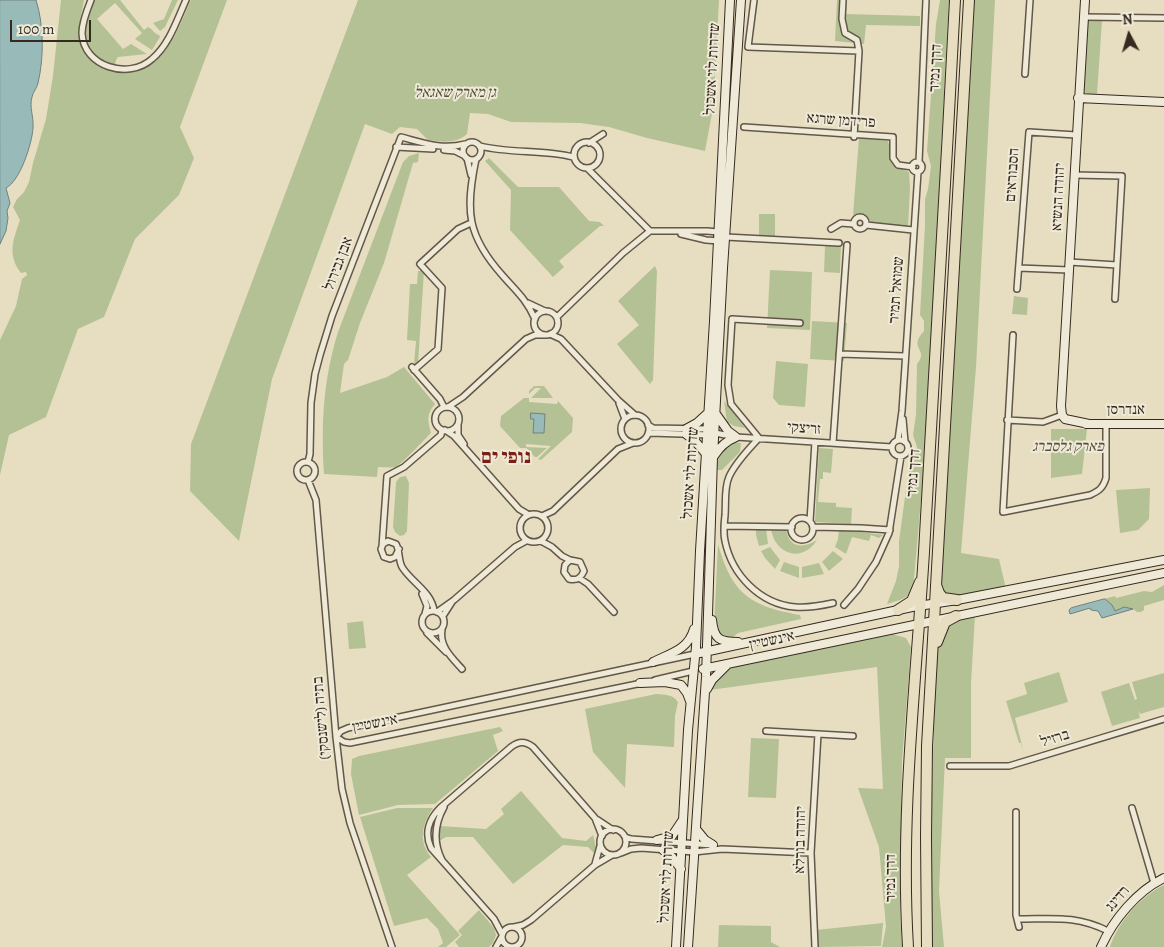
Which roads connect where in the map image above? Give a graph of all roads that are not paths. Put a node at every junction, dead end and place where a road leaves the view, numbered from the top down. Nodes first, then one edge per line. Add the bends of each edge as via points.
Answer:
1 (91, 0) edge
2 (186, 0) edge
3 (730, 0) edge
4 (741, 0) edge
5 (754, 0) edge
6 (843, 0) edge
7 (926, 0) edge
8 (955, 0) edge
9 (969, 0) edge
10 (1030, 0) edge
11 (1085, 0) edge
12 (1084, 17) junction
13 (1164, 18) edge
14 (859, 51) junction
15 (1025, 74) dead end
16 (1078, 98) junction
17 (1164, 102) edge
18 (744, 127) dead end
19 (603, 134) dead end
20 (1076, 135) junction
21 (854, 136) junction
22 (593, 143) junction
23 (466, 144) junction
24 (480, 146) junction
25 (396, 147) junction
26 (575, 149) junction
27 (496, 150) junction
28 (560, 153) junction
29 (466, 157) junction
30 (574, 157) junction
31 (478, 158) junction
32 (919, 162) junction
33 (596, 165) junction
34 (912, 167) junction
35 (588, 168) junction
36 (918, 172) junction
37 (1074, 175) junction
38 (472, 178) junction
39 (602, 181) junction
40 (471, 223) junction
41 (853, 224) junction
42 (866, 225) junction
43 (832, 229) dead end
44 (913, 230) junction
45 (650, 231) junction
46 (676, 232) junction
47 (722, 235) junction
48 (718, 241) junction
49 (839, 243) dead end
50 (847, 245) dead end
51 (1117, 265) junction
52 (1069, 266) junction
53 (1019, 268) junction
54 (1017, 289) dead end
55 (1115, 299) dead end
56 (527, 303) junction
57 (566, 306) junction
58 (545, 310) junction
59 (552, 312) junction
60 (557, 317) junction
61 (534, 321) junction
62 (800, 322) dead end
63 (558, 326) junction
64 (547, 334) junction
65 (1013, 335) dead end
66 (561, 339) junction
67 (526, 340) junction
68 (840, 354) junction
69 (905, 356) junction
70 (463, 397) junction
71 (618, 400) junction
72 (446, 407) junction
73 (902, 411) junction
74 (458, 413) junction
75 (712, 413) junction
76 (635, 415) junction
77 (1060, 416) junction
78 (625, 419) junction
79 (1007, 420) junction
80 (459, 422) junction
81 (1106, 424) junction
82 (1164, 424) edge
83 (648, 425) junction
84 (444, 430) junction
85 (686, 432) junction
86 (710, 433) junction
87 (648, 434) junction
88 (622, 435) junction
89 (736, 437) junction
90 (759, 438) junction
91 (898, 440) junction
92 (815, 442) junction
93 (905, 442) junction
94 (633, 443) junction
95 (833, 443) junction
96 (892, 447) junction
97 (618, 449) junction
98 (468, 451) junction
99 (709, 456) junction
100 (900, 456) junction
101 (308, 462) junction
102 (308, 480) junction
103 (519, 509) junction
104 (553, 511) junction
105 (529, 515) junction
106 (542, 516) junction
107 (523, 519) junction
108 (810, 521) junction
109 (383, 524) junction
110 (548, 524) junction
111 (724, 526) junction
112 (792, 527) junction
113 (813, 527) junction
114 (890, 530) junction
115 (521, 535) junction
116 (547, 536) junction
117 (391, 541) junction
118 (526, 541) junction
119 (541, 541) junction
120 (382, 546) junction
121 (552, 547) junction
122 (515, 548) junction
123 (399, 549) junction
124 (562, 556) junction
125 (390, 559) junction
126 (570, 560) junction
127 (1164, 560) edge
128 (564, 565) junction
129 (1164, 573) edge
130 (581, 576) junction
131 (922, 576) junction
132 (936, 582) junction
133 (709, 594) junction
134 (454, 600) junction
135 (956, 600) junction
136 (833, 603) dead end
137 (934, 604) junction
138 (844, 605) dead end
139 (921, 606) junction
140 (898, 610) junction
141 (436, 611) junction
142 (614, 612) dead end
143 (697, 612) junction
144 (424, 615) junction
145 (443, 616) junction
146 (956, 616) junction
147 (934, 620) junction
148 (920, 623) junction
149 (442, 629) junction
150 (425, 630) junction
151 (755, 641) junction
152 (707, 652) junction
153 (695, 654) junction
154 (932, 655) junction
155 (452, 657) junction
156 (653, 662) junction
157 (731, 663) junction
158 (462, 668) dead end
159 (706, 669) junction
160 (693, 671) junction
161 (640, 683) junction
162 (704, 700) junction
163 (691, 705) junction
164 (1164, 719) edge
165 (766, 731) dead end
166 (818, 734) junction
167 (853, 736) dead end
168 (336, 737) junction
169 (950, 766) dead end
170 (1132, 808) dead end
171 (1016, 812) dead end
172 (684, 816) junction
173 (595, 818) junction
174 (696, 829) junction
175 (613, 830) junction
176 (602, 836) junction
177 (624, 837) junction
178 (657, 840) junction
179 (600, 844) junction
180 (713, 845) junction
181 (682, 848) junction
182 (695, 848) junction
183 (722, 849) junction
184 (663, 850) junction
185 (620, 853) junction
186 (811, 853) junction
187 (612, 855) junction
188 (595, 865) junction
189 (681, 869) junction
190 (1164, 878) edge
191 (1154, 883) junction
192 (494, 919) junction
193 (1018, 919) junction
194 (531, 920) junction
195 (512, 927) junction
196 (1019, 927) dead end
197 (1108, 931) junction
198 (502, 936) junction
199 (521, 937) junction
200 (510, 946) edge
201 (392, 947) edge
202 (496, 947) edge
203 (524, 947) edge
204 (676, 947) edge
205 (688, 947) edge
206 (815, 947) edge
207 (908, 947) edge
208 (927, 947) edge
209 (1101, 947) edge

1 - 2 street via 83,26 85,46 102,64 125,70 144,65 154,58
3 - 47 street, שדרות לוי אשכול
4 - 47 street, שדרות לוי אשכול
5 - 14 street via 748,47
6 - 14 street via 845,33 857,40
7 - 32 street
8 - 131 highway, דרך נמיר
9 - 132 highway, דרך נמיר
10 - 15 street
11 - 12 street, יהודה הנשיא
12 - 13 street
12 - 16 street, יהודה הנשיא
14 - 21 street
16 - 17 street
16 - 20 street, יהודה הנשיא
18 - 21 street, פרידמן שרגא
19 - 22 street
20 - 37 street, יהודה הנשיא
20 - 53 street, הסבוראים via 1029,132
21 - 34 street, פרידמן שרגא via 893,137 893,158 898,165
22 - 26 street via 581,144
22 - 33 street via 600,153
23 - 24 street via 472,141
23 - 25 street, אבן גבירול via 446,147 401,137
23 - 29 street via 463,150
24 - 27 street
24 - 31 street via 482,151
25 - 29 street via 455,151
25 - 101 street, אבן גבירול via 328,328 315,374
26 - 28 street
26 - 30 street
27 - 28 street
27 - 31 street
28 - 30 street
29 - 31 street
29 - 38 street
30 - 35 street via 577,165
31 - 38 street
32 - 34 street
32 - 36 street via 922,167
33 - 35 street
33 - 39 street
34 - 36 street
35 - 39 street
36 - 44 street, שמואל תמיר
37 - 51 street via 1122,176
37 - 52 street, יהודה הנשיא
38 - 40 street
39 - 45 street
40 - 56 street via 484,253
40 - 72 street via 458,228 420,264 442,288 438,349 413,368
41 - 42 street via 859,229
41 - 42 street via 855,218 862,216
41 - 43 street via 841,223
42 - 44 street
44 - 69 street, שמואל תמיר
45 - 46 street
45 - 57 street
46 - 47 street
46 - 48 street
47 - 48 street, שדרות לוי אשכול
47 - 49 street
47 - 75 street, שדרות לוי אשכול
48 - 75 street, שדרות לוי אשכול
50 - 68 street
51 - 52 street
51 - 55 street
52 - 53 street
52 - 77 street, יהודה הנשיא via 1058,407
53 - 54 street, הסבוראים
56 - 58 street
56 - 61 street
57 - 59 street
57 - 60 street
58 - 59 street
58 - 61 street
59 - 60 street
60 - 63 street
61 - 64 street via 537,331
61 - 67 street
62 - 90 street via 732,319 728,386 731,404
63 - 64 street
63 - 66 street
64 - 66 street
64 - 67 street via 535,334
65 - 79 street
66 - 71 street
67 - 70 street
68 - 69 street
68 - 95 street
69 - 73 street, שמואל תמיר
70 - 72 street
70 - 74 street
71 - 76 street
71 - 78 street
72 - 74 street
72 - 84 street via 438,410 435,416 436,423
73 - 91 street, שמואל תמיר
73 - 93 street, שמואל תמיר
74 - 80 street
75 - 85 street
75 - 86 street, שדרות לוי אשכול
75 - 89 street
76 - 78 street
76 - 83 street via 642,417
77 - 79 street, אנדרסן via 1043,422
77 - 81 street, אנדרסן via 1065,423
78 - 88 street
79 - 81 street via 1002,512 1100,491 1106,474
80 - 84 street via 453,429
80 - 98 street via 458,435
81 - 82 street, אנדרסן
83 - 85 street
83 - 87 street
84 - 98 street
84 - 109 street via 404,467 387,476
85 - 86 street, זריצקי
85 - 87 street
85 - 99 street
86 - 89 street, זריצקי
86 - 99 street, שדרות לוי אשכול
87 - 94 street via 642,441
88 - 94 street
88 - 97 street
89 - 90 street, זריצקי
89 - 99 street
90 - 92 street, זריצקי
90 - 111 street via 729,476
91 - 93 street
91 - 96 street
92 - 95 street, זריצקי
92 - 108 street
93 - 100 street via 908,449
94 - 97 street
95 - 96 street, זריצקי
96 - 100 street via 894,454
97 - 104 street
98 - 103 street
99 - 133 street, שדרות לוי אשכול
99 - 143 street, שדרות לוי אשכול
100 - 114 street
101 - 102 street via 315,470
101 - 102 street via 300,464 297,470 299,478
102 - 168 street, בתיה (לישנסקי) via 316,500
103 - 105 street
103 - 107 street
104 - 106 street
104 - 110 street
105 - 106 street
105 - 107 street
106 - 110 street
107 - 115 street
108 - 112 street via 799,519
108 - 113 street
109 - 117 street
109 - 120 street
110 - 116 street
111 - 112 street
111 - 136 street via 725,543 731,559 747,585 762,596 778,604 795,607
112 - 113 street via 792,534 800,540 810,537
113 - 114 street
114 - 138 street via 876,562
115 - 118 street
115 - 122 street
116 - 119 street
116 - 121 street
117 - 120 street
117 - 123 street
118 - 119 street
118 - 122 street
119 - 121 street
120 - 125 street via 382,555
121 - 124 street
122 - 134 street
123 - 125 street via 396,557
123 - 141 street via 402,566
124 - 126 street
124 - 128 street
125 - 144 street via 424,596 427,606
126 - 128 street
126 - 130 street via 582,564
127 - 135 street, אינשטיין
128 - 130 street via 567,577 573,580
129 - 146 street, אינשטיין
130 - 142 street
131 - 139 highway, דרך נמיר
131 - 140 highway via 912,601
132 - 135 highway via 943,598
132 - 137 highway, דרך נמיר
133 - 151 street via 716,637 730,642
133 - 152 street, שדרות לוי אשכול
134 - 141 street
134 - 145 street
135 - 137 street, אינשטיין
137 - 139 street, אינשטיין
137 - 147 highway, דרך נמיר
139 - 140 street, אינשטיין
139 - 148 highway, דרך נמיר
140 - 151 street, אינשטיין
141 - 144 street
141 - 145 street
143 - 153 street, שדרות לוי אשכול
143 - 156 street via 687,644
144 - 150 street
145 - 149 street
146 - 147 street, אינשטיין
146 - 154 highway via 945,622
147 - 148 street, אינשטיין
147 - 154 highway, דרך נמיר
148 - 157 street, אינשטיין
148 - 207 highway, דרך נמיר via 908,762
149 - 150 street via 434,634
149 - 155 street via 443,643
150 - 155 street
151 - 152 street, אינשטיין
152 - 153 street, אינשטיין
152 - 159 street, שדרות לוי אשכול
153 - 156 street, אינשטיין
153 - 160 street, שדרות לוי אשכול
154 - 208 highway, דרך נמיר via 927,755
155 - 158 street
156 - 168 street, אינשטיין via 348,728
157 - 159 street, אינשטיין
157 - 162 street via 710,683
159 - 160 street, אינשטיין
159 - 162 street, שדרות לוי אשכול
160 - 161 street, אינשטיין
160 - 163 street, שדרות לוי אשכול
161 - 163 street via 681,684
161 - 168 street, אינשטיין via 350,744
162 - 174 street, שדרות לוי אשכול
163 - 172 street, שדרות לוי אשכול
164 - 169 street, ברזיל via 1009,766
165 - 166 street
166 - 167 street
166 - 186 street, יהודה בורלא
168 - 201 street, בתיה (לישנסקי) via 347,814
170 - 191 street
171 - 193 street
172 - 178 street via 675,834
172 - 181 street, שדרות לוי אשכול
173 - 175 street
173 - 176 street
173 - 192 street via 528,744 520,742 446,803 438,819 436,846 444,863
174 - 180 street
174 - 182 street, שדרות לוי אשכול
175 - 176 street
175 - 177 street
176 - 179 street
177 - 178 street
177 - 185 street via 625,847
178 - 181 street
179 - 187 street
179 - 188 street
180 - 182 street
180 - 183 street
181 - 182 street
181 - 184 street
181 - 189 street, שדרות לוי אשכול
182 - 183 street
182 - 205 street, שדרות לוי אשכול
183 - 186 street
184 - 185 street via 636,848
184 - 189 street
185 - 187 street
186 - 206 street, יהודה בורלא
187 - 188 street
188 - 194 street
189 - 204 street, שדרות לוי אשכול
190 - 191 street, רדינג
191 - 197 street, רדינג via 1136,897
192 - 195 street
192 - 198 street
193 - 196 street
193 - 197 street via 1072,919
194 - 195 street
194 - 199 street
195 - 198 street via 505,929
195 - 199 street via 519,930
197 - 209 street, רדינג
198 - 200 street via 504,943
198 - 202 street
199 - 200 street via 519,943
199 - 203 street

